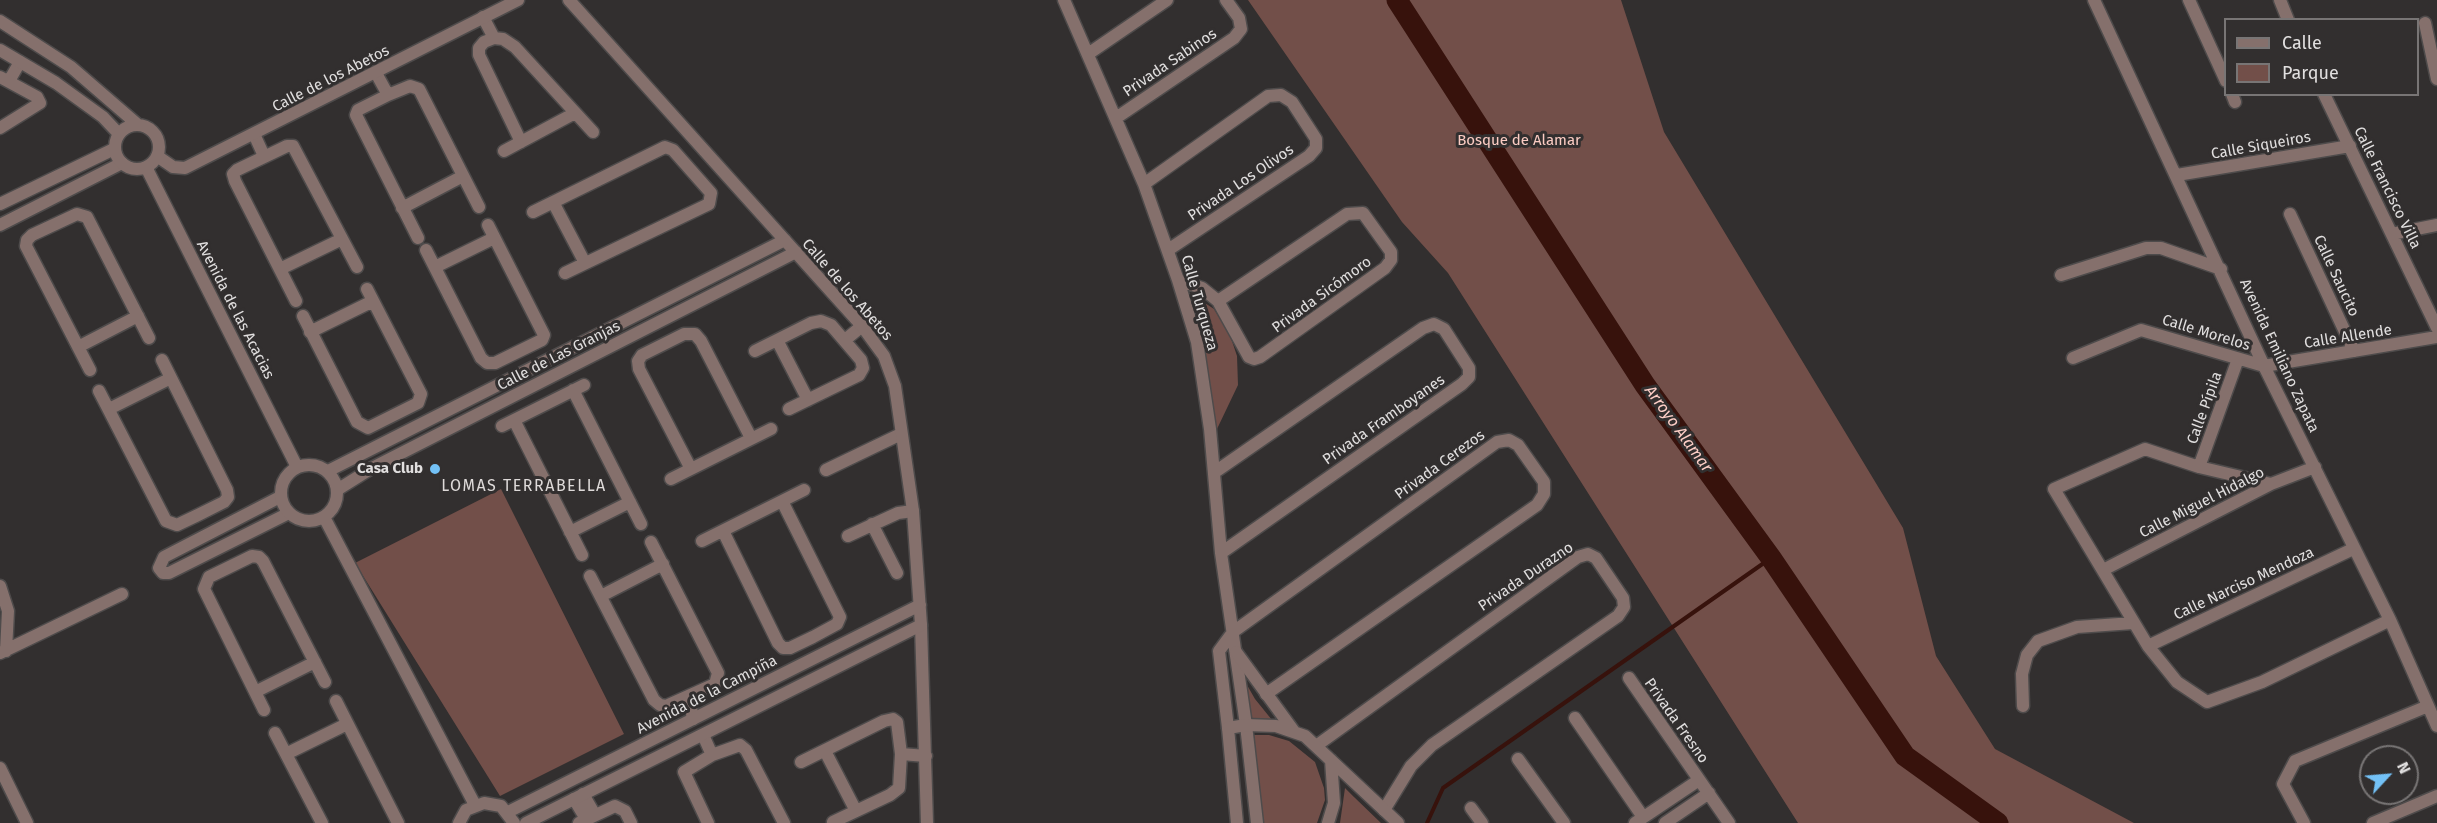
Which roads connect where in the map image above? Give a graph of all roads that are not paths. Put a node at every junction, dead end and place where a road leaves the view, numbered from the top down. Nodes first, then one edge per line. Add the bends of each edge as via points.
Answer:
1 (518, 0) edge
2 (569, 0) edge
3 (1064, 0) edge
4 (1167, 0) edge
5 (1226, 0) edge
6 (2094, 0) edge
7 (2189, 0) edge
8 (2280, 0) edge
9 (483, 17) junction
10 (2287, 18) edge
11 (0, 21) edge
12 (2426, 22) edge
13 (494, 38) junction
14 (0, 50) edge
15 (1088, 54) junction
16 (20, 62) junction
17 (376, 73) junction
18 (2224, 77) edge
19 (4, 79) edge
20 (2437, 79) edge
21 (388, 95) junction
22 (2325, 96) edge
23 (575, 113) junction
24 (1116, 118) junction
25 (137, 124) junction
26 (0, 128) edge
27 (593, 132) dead end
28 (118, 133) junction
29 (254, 134) junction
30 (521, 142) junction
31 (2350, 146) junction
32 (114, 149) junction
33 (504, 151) dead end
34 (157, 156) junction
35 (264, 156) junction
36 (711, 158) junction
37 (122, 163) junction
38 (146, 167) junction
39 (693, 172) junction
40 (463, 176) junction
41 (2177, 176) junction
42 (1144, 184) junction
43 (553, 202) junction
44 (0, 204) edge
45 (42, 204) junction
46 (479, 207) dead end
47 (402, 208) junction
48 (533, 212) dead end
49 (2290, 214) dead end
50 (0, 225) edge
51 (53, 225) junction
52 (488, 225) dead end
53 (2437, 225) edge
54 (2392, 234) junction
55 (418, 238) dead end
56 (494, 238) junction
57 (342, 239) junction
58 (784, 240) junction
59 (426, 250) dead end
60 (1168, 250) junction
61 (796, 252) junction
62 (585, 263) junction
63 (357, 267) dead end
64 (435, 267) junction
65 (280, 269) junction
66 (2221, 269) junction
67 (565, 273) dead end
68 (2061, 275) dead end
69 (1178, 280) junction
70 (367, 289) dead end
71 (296, 301) dead end
72 (373, 301) junction
73 (1218, 301) junction
74 (138, 316) junction
75 (303, 316) dead end
76 (655, 324) junction
77 (862, 326) junction
78 (2437, 328) edge
79 (310, 332) junction
80 (149, 338) dead end
81 (2437, 338) edge
82 (777, 340) junction
83 (845, 340) junction
84 (665, 344) junction
85 (78, 347) junction
86 (755, 351) dead end
87 (2354, 351) junction
88 (517, 353) junction
89 (2073, 358) dead end
90 (2238, 359) junction
91 (162, 360) dead end
92 (2264, 366) junction
93 (90, 370) dead end
94 (526, 372) junction
95 (171, 378) junction
96 (532, 386) junction
97 (99, 391) dead end
98 (808, 400) junction
99 (542, 406) junction
100 (109, 409) junction
101 (789, 409) dead end
102 (393, 416) junction
103 (514, 420) junction
104 (502, 426) dead end
105 (771, 429) dead end
106 (901, 434) junction
107 (403, 435) junction
108 (751, 438) junction
109 (297, 466) junction
110 (2199, 467) junction
111 (2315, 467) junction
112 (691, 469) junction
113 (826, 470) dead end
114 (327, 471) junction
115 (1215, 472) junction
116 (671, 479) dead end
117 (2271, 484) junction
118 (337, 489) junction
119 (804, 490) dead end
120 (280, 496) junction
121 (782, 501) junction
122 (630, 502) junction
123 (913, 511) junction
124 (289, 513) junction
125 (198, 515) junction
126 (324, 517) junction
127 (641, 524) dead end
128 (872, 524) junction
129 (723, 531) junction
130 (570, 532) junction
131 (209, 534) junction
132 (848, 536) dead end
133 (702, 541) dead end
134 (651, 542) dead end
135 (217, 549) junction
136 (2353, 549) junction
137 (1221, 553) junction
138 (582, 555) dead end
139 (663, 564) junction
140 (226, 568) junction
141 (2103, 570) junction
142 (897, 573) dead end
143 (590, 576) dead end
144 (0, 586) edge
145 (122, 594) dead end
146 (601, 596) junction
147 (920, 605) junction
148 (2390, 620) junction
149 (2133, 623) junction
150 (921, 625) junction
151 (1233, 632) junction
152 (813, 637) junction
153 (2148, 646) junction
154 (1236, 651) junction
155 (3, 652) edge
156 (822, 654) junction
157 (315, 662) junction
158 (1629, 678) dead end
159 (325, 682) dead end
160 (255, 692) junction
161 (1266, 693) junction
162 (692, 695) junction
163 (336, 701) dead end
164 (2023, 706) dead end
165 (2428, 706) junction
166 (264, 710) dead end
167 (699, 716) junction
168 (1575, 718) dead end
169 (347, 724) junction
170 (1246, 725) junction
171 (2437, 726) edge
172 (1228, 728) junction
173 (1293, 730) junction
174 (275, 733) dead end
175 (703, 735) junction
176 (1316, 746) junction
177 (636, 748) junction
178 (825, 751) junction
179 (286, 754) junction
180 (901, 754) junction
181 (712, 755) junction
182 (926, 756) junction
183 (1518, 759) dead end
184 (1331, 760) junction
185 (801, 762) dead end
186 (644, 764) junction
187 (0, 768) edge
188 (1699, 780) junction
189 (1709, 794) junction
190 (2437, 796) edge
191 (579, 797) junction
192 (475, 805) junction
193 (1471, 808) dead end
194 (1384, 810) junction
195 (856, 811) junction
196 (511, 817) edge
197 (586, 819) edge
198 (1639, 820) edge
199 (833, 822) edge
200 (27, 823) edge
201 (322, 823) edge
202 (398, 823) edge
203 (459, 823) edge
204 (526, 823) edge
205 (631, 823) edge
206 (708, 823) edge
207 (784, 823) edge
208 (927, 823) edge
209 (1237, 823) edge
210 (1257, 823) edge
211 (1328, 823) edge
212 (1398, 823) edge
213 (1482, 823) edge
214 (1564, 823) edge
215 (1665, 823) edge
216 (1729, 823) edge
217 (2304, 823) edge
218 (2373, 823) edge

1 - 9 street, Calle de los Abetos
2 - 36 street, Calle de los Abetos
3 - 15 street, Calle Turqueza
4 - 15 street
5 - 24 street, Privada Sabinos via 1239,18 1241,29 1234,38
6 - 41 street, Avenida Emiliano Zapata
7 - 18 street
8 - 10 street
9 - 13 street
9 - 17 street, Calle de los Abetos
11 - 25 street via 71,67
12 - 20 street
13 - 23 street via 515,47
13 - 30 street via 484,42 479,55
14 - 16 street
15 - 24 street, Calle Turqueza
16 - 19 street
16 - 28 street via 103,117
17 - 21 street
17 - 29 street, Calle de los Abetos
19 - 26 street via 40,103
21 - 40 street via 410,86 419,89
21 - 47 street via 358,110 356,115
22 - 31 street, Calle Francisco Villa
23 - 27 street
23 - 30 street
24 - 42 street, Calle Turqueza
25 - 28 street
25 - 34 street via 149,128 157,138
28 - 32 street
29 - 34 street, Calle de los Abetos via 185,168 172,167
29 - 35 street
30 - 33 street
31 - 41 street, Calle Siqueiros
31 - 54 street, Calle Francisco Villa
32 - 37 street
32 - 44 street
34 - 38 street
35 - 57 street via 287,146 295,148
35 - 65 street via 237,170 233,177
36 - 39 street
36 - 58 street, Calle de los Abetos
37 - 38 street via 133,169
37 - 45 street
38 - 109 street, Avenida de las Acacias
39 - 43 street via 666,147
39 - 62 street via 711,193 709,204
40 - 46 street
40 - 47 street
41 - 66 street, Avenida Emiliano Zapata
42 - 60 street, Calle Turqueza
42 - 60 street, Privada Los Olivos via 1268,96 1281,95 1292,102 1316,138 1316,148 1309,156
43 - 48 street
43 - 62 street
45 - 50 street
45 - 51 street
47 - 55 street
49 - 87 street, Calle Saucito
51 - 74 street via 77,214 87,217
51 - 85 street via 28,238 26,246
52 - 56 street
53 - 54 street
54 - 78 street, Calle Francisco Villa
56 - 64 street
56 - 88 street via 543,329 542,340
57 - 63 street
57 - 65 street
58 - 61 street, Calle de los Abetos
58 - 94 street, Calle de Las Granjas
59 - 64 street
60 - 69 street, Calle Turqueza
61 - 76 street, Calle de Las Granjas
61 - 77 street, Calle de los Abetos
62 - 67 street
64 - 88 street via 481,358 495,363
65 - 71 street
66 - 68 street via 2161,248 2146,248
66 - 92 street, Avenida Emiliano Zapata
69 - 73 street, Privada Sicómoro via 1202,288
69 - 115 street, Calle Turqueza via 1197,342
70 - 72 street
72 - 79 street
72 - 102 street via 421,394 418,403
73 - 73 street, Privada Sicómoro via 1347,214 1363,213 1391,252 1385,268 1260,357 1249,357
74 - 80 street
74 - 85 street
75 - 79 street
76 - 84 street
76 - 96 street, Calle de Las Granjas
77 - 83 street
77 - 106 street, Calle de los Abetos via 891,368
79 - 102 street via 357,422 369,428
81 - 87 street, Calle Allende
82 - 83 street via 820,321 831,325
82 - 86 street
82 - 98 street
83 - 98 street via 861,360 862,372
84 - 108 street via 684,334 695,334
84 - 112 street via 642,356 639,369
85 - 93 street
87 - 92 street, Calle Allende
88 - 94 street
89 - 90 street, Calle Morelos via 2142,330
90 - 92 street, Calle Morelos
90 - 110 street, Calle Pípila
91 - 95 street
92 - 111 street, Avenida Emiliano Zapata
94 - 107 street, Calle de Las Granjas
95 - 100 street
95 - 125 street via 227,490 224,502
96 - 99 street
96 - 118 street, Calle de Las Granjas
97 - 100 street
98 - 101 street
99 - 103 street
99 - 122 street via 579,388
100 - 125 street via 166,520 177,525
102 - 107 street
103 - 104 street
103 - 130 street
105 - 108 street
106 - 113 street
106 - 123 street, Calle de los Abetos
107 - 114 street, Calle de Las Granjas
108 - 112 street
109 - 114 street via 310,464
109 - 120 street via 284,479
110 - 117 street
110 - 141 street via 2145,449 2054,489
111 - 117 street, Calle Miguel Hidalgo
111 - 136 street, Avenida Emiliano Zapata
112 - 116 street
114 - 118 street
115 - 137 street, Calle Turqueza
115 - 137 street, Privada Framboyanes via 1423,328 1434,324 1444,329 1469,368 1469,377 1462,384
117 - 141 street, Calle Miguel Hidalgo
118 - 126 street via 334,505
119 - 121 street
120 - 124 street
120 - 131 street
121 - 129 street
121 - 152 street via 840,617 837,624
122 - 127 street
122 - 130 street
123 - 128 street
123 - 147 street, Calle de los Abetos
124 - 126 street via 306,521
124 - 135 street
125 - 131 street
126 - 192 street
128 - 132 street
128 - 142 street
129 - 133 street
129 - 152 street via 778,643 790,648
130 - 138 street
131 - 135 street via 164,557 159,568 169,573
134 - 139 street
135 - 140 street
136 - 148 street, Avenida Emiliano Zapata
136 - 153 street, Calle Narciso Mendoza
137 - 151 street, Calle Turqueza
139 - 146 street
139 - 162 street via 718,673 716,684
140 - 157 street via 259,556
140 - 160 street via 209,577 204,589
141 - 149 street
143 - 146 street
144 - 155 street via 8,611
145 - 155 street
146 - 162 street via 654,700 666,706
147 - 150 street, Calle de los Abetos
147 - 156 street, Avenida de la Campiña
148 - 153 street via 2262,682 2207,702 2177,682
148 - 165 street, Avenida Emiliano Zapata
149 - 153 street
149 - 164 street via 2057,632 2038,641 2026,655
150 - 175 street
150 - 182 street, Calle de los Abetos
151 - 154 street, Calle Turqueza
151 - 161 street, Privada Cerezos via 1497,442 1509,440 1518,445 1544,482 1544,494 1537,505
151 - 172 street via 1219,651
152 - 156 street
154 - 161 street
154 - 170 street, Calle Turqueza
156 - 167 street, Avenida de la Campiña
157 - 159 street
157 - 160 street
158 - 188 street, Privada Fresno
160 - 166 street
161 - 173 street
162 - 167 street
163 - 169 street
165 - 171 street, Avenida Emiliano Zapata
165 - 217 street via 2295,761 2283,784
167 - 177 street, Avenida de la Campiña
168 - 198 street
169 - 179 street
169 - 202 street
170 - 172 street
170 - 173 street
170 - 210 street, Calle Turqueza
172 - 209 street
173 - 176 street
174 - 179 street
175 - 181 street
175 - 186 street
176 - 184 street
176 - 194 street, Privada Durazno via 1578,557 1588,554 1596,558 1623,598 1624,607 1618,616 1432,745 1411,766
177 - 186 street
177 - 196 street, Avenida de la Campiña
178 - 180 street via 893,719 899,727
178 - 185 street
178 - 195 street
179 - 201 street
180 - 182 street
180 - 195 street via 898,788
181 - 206 street via 684,772
181 - 207 street via 732,746 740,745 746,750
182 - 208 street, Calle de los Abetos
183 - 214 street
184 - 194 street
184 - 211 street via 1334,803
186 - 191 street
187 - 200 street
188 - 189 street, Privada Fresno
188 - 198 street
189 - 215 street
189 - 216 street, Privada Fresno
190 - 218 street
191 - 197 street
191 - 204 street
192 - 196 street via 493,803
192 - 203 street via 466,810
193 - 213 street
194 - 212 street
195 - 199 street
197 - 205 street via 615,806

